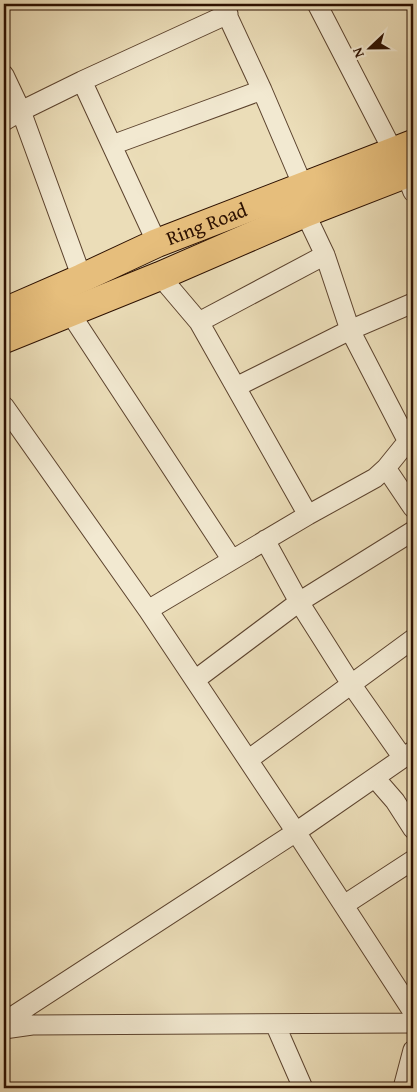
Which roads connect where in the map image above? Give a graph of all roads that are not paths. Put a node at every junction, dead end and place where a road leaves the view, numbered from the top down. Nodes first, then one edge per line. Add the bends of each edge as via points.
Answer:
1 (317, 4) edge
2 (225, 9) edge
3 (4, 75) edge
4 (82, 81) junction
5 (262, 90) junction
6 (21, 111) junction
7 (4, 121) edge
8 (112, 145) junction
9 (408, 166) edge
10 (303, 186) junction
11 (305, 213) junction
12 (156, 243) junction
13 (325, 255) junction
14 (160, 276) junction
15 (82, 278) junction
16 (413, 303) edge
17 (4, 312) edge
18 (70, 313) junction
19 (199, 322) junction
20 (350, 330) junction
21 (4, 339) edge
22 (236, 387) junction
23 (4, 406) edge
24 (411, 442) edge
25 (386, 468) junction
26 (413, 508) edge
27 (308, 516) junction
28 (413, 531) edge
29 (265, 540) junction
30 (232, 560) junction
31 (299, 602) junction
32 (148, 610) junction
33 (413, 639) edge
34 (195, 680) junction
35 (351, 684) junction
36 (408, 755) edge
37 (248, 760) junction
38 (375, 778) junction
39 (413, 829) edge
40 (296, 832) junction
41 (413, 860) edge
42 (344, 905) junction
43 (413, 1012) edge
44 (4, 1022) edge
45 (275, 1024) junction
46 (413, 1024) edge
47 (4, 1029) edge
48 (413, 1050) edge
49 (303, 1088) edge
50 (403, 1088) edge

1 - 9 street
2 - 4 street
2 - 5 street
3 - 6 street
4 - 6 street
4 - 8 street
5 - 8 street
5 - 10 street
6 - 7 street
6 - 15 street
8 - 12 street
9 - 10 main road, Ring Road
9 - 11 main road, Ring Road
10 - 12 main road, Ring Road
11 - 13 street
11 - 14 main road, Ring Road
12 - 15 main road, Ring Road
13 - 19 street
13 - 20 street
14 - 18 main road, Ring Road
14 - 19 street
15 - 17 main road, Ring Road
16 - 20 street
18 - 21 main road, Ring Road
18 - 30 street
19 - 22 street
20 - 22 street
20 - 24 street
22 - 27 street
23 - 32 street
24 - 25 street
25 - 26 street
25 - 27 street
27 - 29 street
28 - 31 street
29 - 30 street
29 - 31 street
30 - 32 street
31 - 34 street
31 - 35 street
32 - 34 street
33 - 35 street
34 - 37 street
35 - 36 street
35 - 37 street
36 - 38 street
37 - 40 street
38 - 39 street
38 - 40 street
40 - 42 street
40 - 44 street
41 - 42 street
42 - 43 street
45 - 46 street
45 - 47 street via 32,1025
45 - 49 street
48 - 50 street

